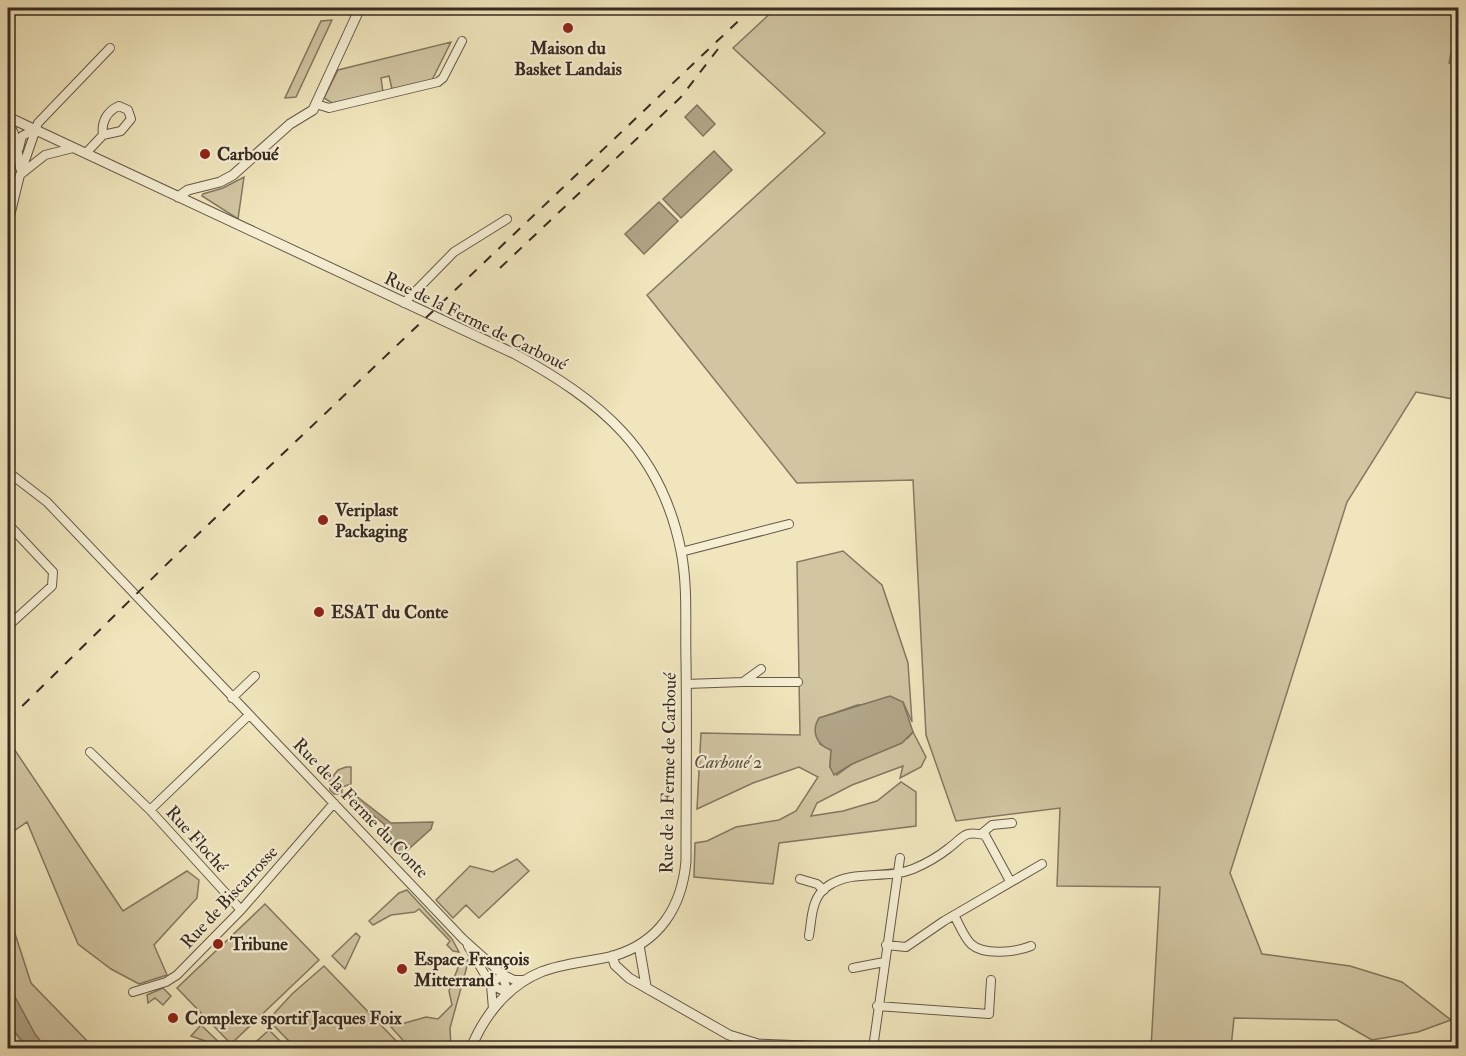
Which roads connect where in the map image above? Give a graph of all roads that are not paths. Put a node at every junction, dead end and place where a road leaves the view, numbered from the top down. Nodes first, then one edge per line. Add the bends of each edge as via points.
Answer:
1 (360, 8) edge
2 (462, 41) dead end
3 (110, 48) dead end
4 (316, 104) junction
5 (329, 108) junction
6 (310, 114) junction
7 (8, 118) edge
8 (36, 129) junction
9 (103, 135) dead end
10 (74, 147) junction
11 (19, 152) junction
12 (86, 153) junction
13 (20, 175) junction
14 (200, 187) junction
15 (178, 197) junction
16 (190, 202) junction
17 (507, 219) dead end
18 (8, 224) edge
19 (404, 303) junction
20 (8, 472) edge
21 (8, 524) edge
22 (789, 524) dead end
23 (681, 552) junction
24 (8, 625) edge
25 (761, 669) dead end
26 (255, 676) dead end
27 (743, 682) junction
28 (798, 682) dead end
29 (686, 684) junction
30 (232, 698) junction
31 (249, 716) junction
32 (90, 752) dead end
33 (334, 803) junction
34 (150, 810) junction
35 (1012, 823) dead end
36 (981, 834) junction
37 (900, 858) dead end
38 (1042, 864) dead end
39 (898, 872) junction
40 (800, 879) dead end
41 (1010, 881) junction
42 (824, 890) junction
43 (241, 910) junction
44 (954, 915) junction
45 (809, 936) dead end
46 (466, 942) junction
47 (639, 945) junction
48 (886, 945) junction
49 (1031, 946) dead end
50 (612, 956) junction
51 (884, 962) junction
52 (853, 969) dead end
53 (502, 974) junction
54 (525, 980) junction
55 (991, 980) dead end
56 (491, 985) junction
57 (646, 986) junction
58 (133, 992) dead end
59 (508, 993) junction
60 (877, 1006) junction
61 (493, 1009) junction
62 (1458, 1046) edge
63 (471, 1048) edge
64 (855, 1048) edge
65 (873, 1048) edge
66 (1330, 1048) edge
67 (1352, 1048) edge
68 (1449, 1048) edge

1 - 4 street
2 - 5 street via 438,82
3 - 8 street via 40,120
4 - 5 street
4 - 6 street
5 - 6 street
6 - 14 street via 290,124 234,175
7 - 8 street, Rue de la Ferme de Carboué
7 - 11 street
8 - 10 street, Rue de la Ferme de Carboué
8 - 11 street via 22,136
8 - 13 street
9 - 12 street
10 - 12 street, Rue de la Ferme de Carboué
10 - 13 street via 45,155
11 - 13 street
12 - 15 street, Rue de la Ferme de Carboué
13 - 18 street
14 - 15 street
14 - 16 street
15 - 16 street, Rue de la Ferme de Carboué
16 - 19 street, Rue de la Ferme de Carboué
17 - 19 street via 454,252
19 - 23 street, Rue de la Ferme de Carboué via 537,366 608,415 649,466 669,506
20 - 30 street, Rue de la Ferme du Conte via 53,508
21 - 24 street via 53,572 52,586
22 - 23 street
23 - 29 street, Rue de la Ferme de Carboué via 686,596
25 - 27 street
26 - 30 street
27 - 28 street
27 - 29 street
29 - 47 street, Rue de la Ferme de Carboué via 685,876 677,904 668,918 654,936
30 - 31 street, Rue de la Ferme du Conte
31 - 33 street, Rue de la Ferme du Conte
31 - 34 street, Rue Floché
32 - 34 street
33 - 43 street, Rue de Biscarrosse
33 - 46 street, Rue de la Ferme du Conte
34 - 43 street, Rue Floché
35 - 36 street via 992,825
36 - 39 street via 960,836 950,848 912,869
36 - 41 street
37 - 39 street
38 - 41 street
39 - 42 street via 846,878
39 - 48 street
40 - 42 street
41 - 44 street
42 - 45 street via 814,902
43 - 58 street, Rue de Biscarrosse via 177,975
44 - 48 street via 906,947
44 - 49 street via 970,943 981,950 1020,950
46 - 53 street, Rue de la Ferme du Conte
46 - 56 street, Rue de la Ferme du Conte
47 - 50 street, Rue de la Ferme de Carboué
47 - 57 street
48 - 51 street
50 - 54 street, Rue de la Ferme de Carboué via 554,968
50 - 57 street via 622,972
51 - 52 street via 869,960
51 - 60 street
53 - 54 street, Rue de la Ferme du Conte
53 - 56 street
53 - 59 street
54 - 59 street, Rue de la Ferme de Carboué
55 - 60 street via 989,1018
56 - 59 street
56 - 61 street, Rue de la Ferme du Conte
57 - 64 street via 729,1035 758,1044
59 - 61 street
60 - 65 street
61 - 63 street
62 - 68 street
66 - 67 street

